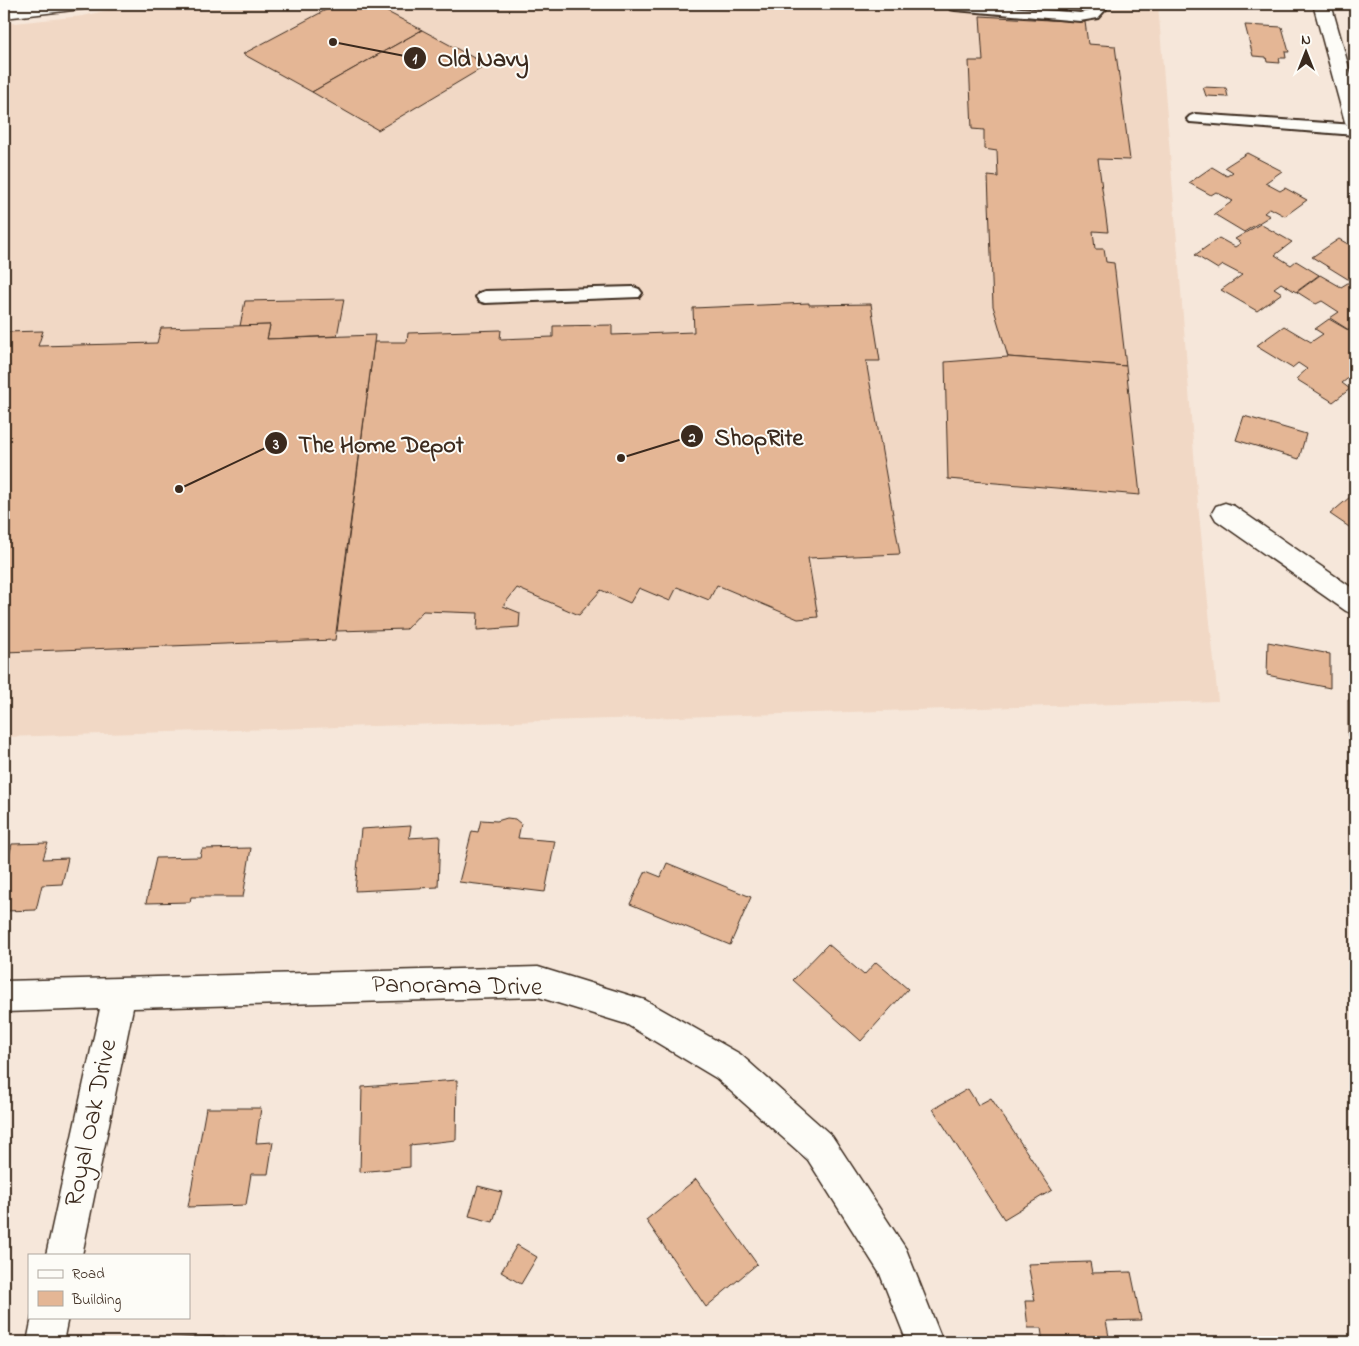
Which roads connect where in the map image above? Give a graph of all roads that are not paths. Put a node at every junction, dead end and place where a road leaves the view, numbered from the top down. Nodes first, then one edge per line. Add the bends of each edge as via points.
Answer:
1 (82, 4) edge
2 (1098, 4) edge
3 (1322, 4) edge
4 (954, 6) dead end
5 (4, 13) edge
6 (1354, 111) edge
7 (1195, 120) dead end
8 (1355, 130) edge
9 (633, 293) dead end
10 (485, 297) dead end
11 (1225, 513) dead end
12 (1355, 604) edge
13 (120, 992) junction
14 (4, 996) edge
15 (64, 1254) edge
16 (50, 1318) edge
17 (45, 1342) edge
18 (925, 1342) edge

1 - 5 street
2 - 4 lane via 1099,9 1093,15 1080,17
3 - 6 street
7 - 8 lane
9 - 10 lane
11 - 12 street
13 - 14 street, Panorama Drive
13 - 15 street, Royal Oak Drive
13 - 18 street, Panorama Drive via 538,982 634,1012 728,1066 820,1148 893,1262
16 - 17 street

